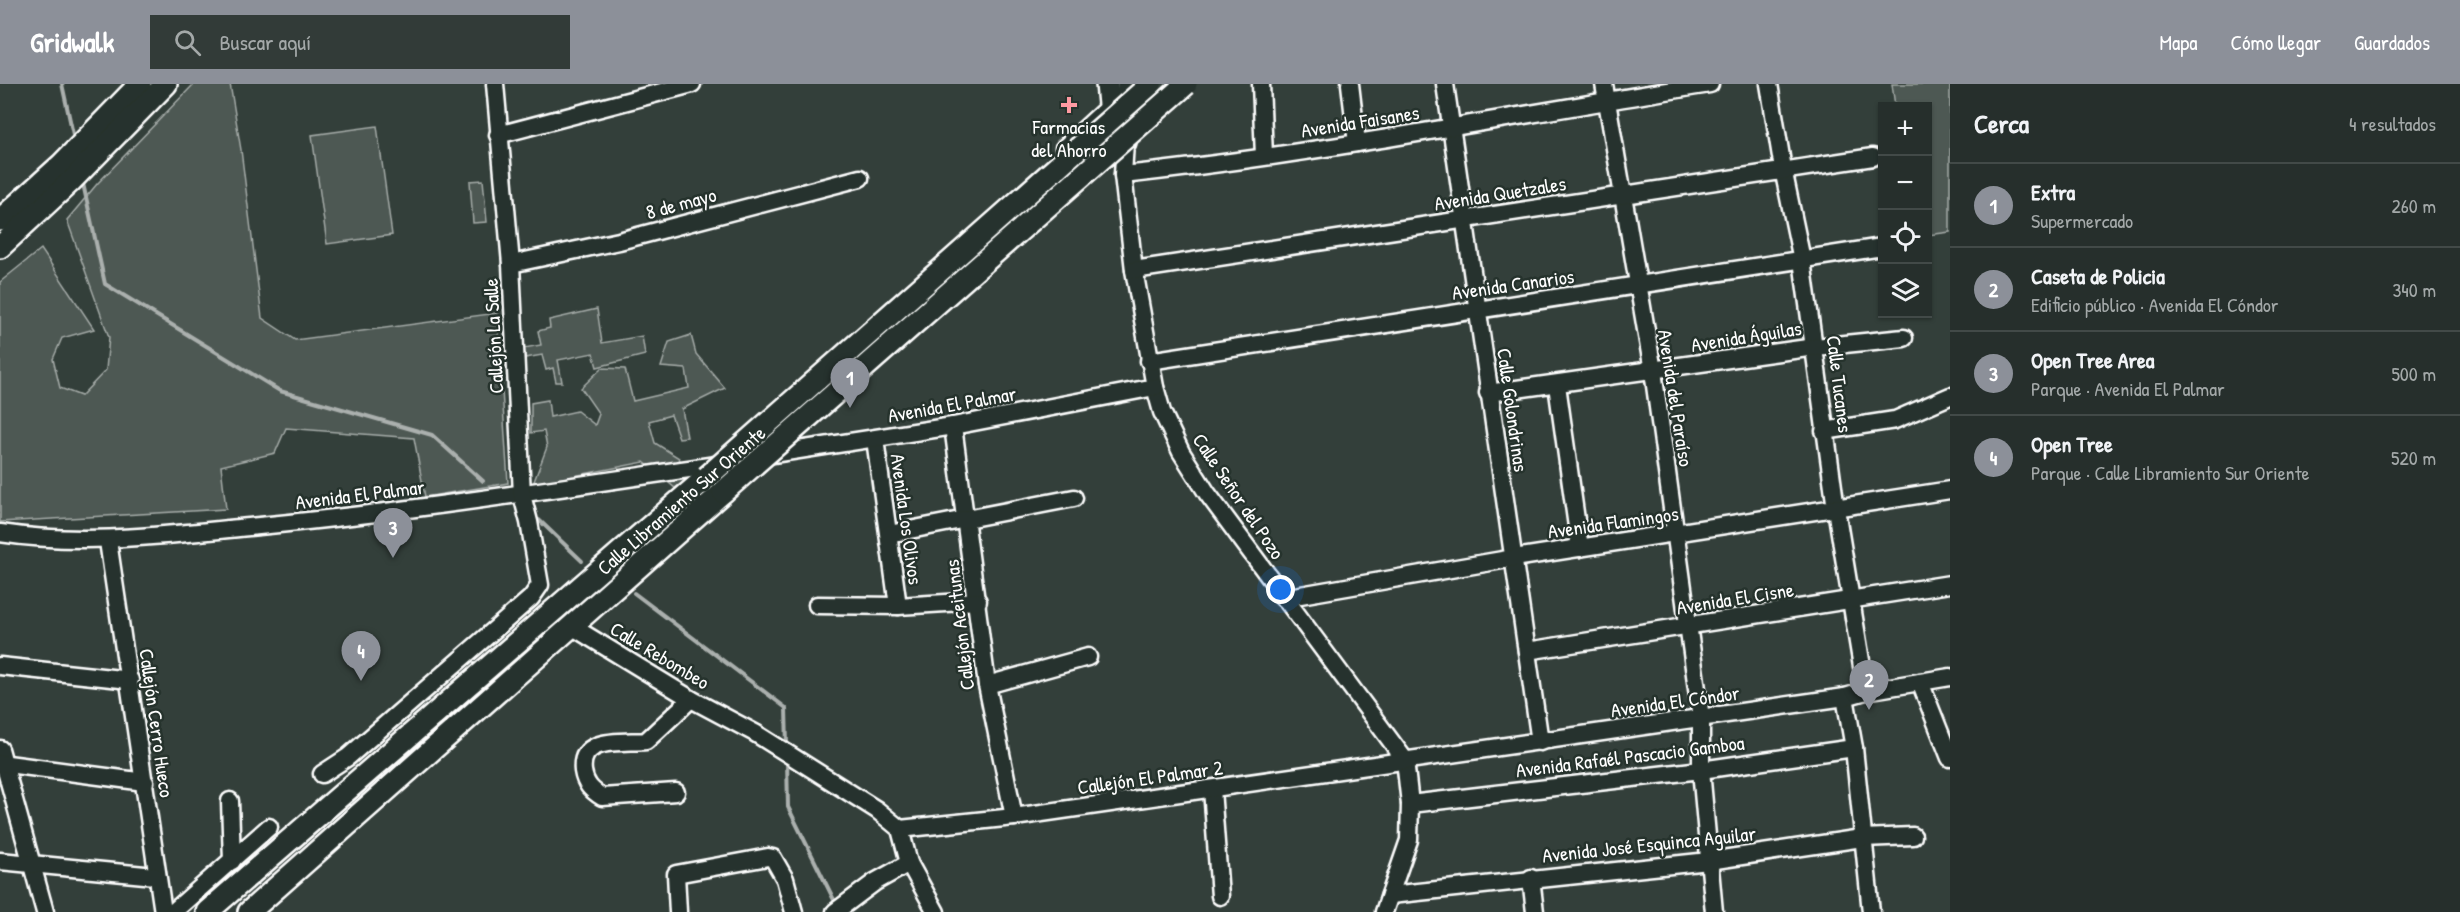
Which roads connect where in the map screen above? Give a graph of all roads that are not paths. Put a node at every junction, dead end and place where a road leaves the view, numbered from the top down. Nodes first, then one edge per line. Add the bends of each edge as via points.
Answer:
1 (140, 84) edge
2 (166, 84) edge
3 (495, 84) edge
4 (692, 84) edge
5 (1107, 84) edge
6 (1151, 84) edge
7 (1186, 84) edge
8 (1197, 84) edge
9 (1261, 84) edge
10 (1350, 84) edge
11 (1445, 84) edge
12 (1710, 84) edge
13 (1769, 84) edge
14 (1130, 86) edge
15 (1605, 92) edge
16 (1108, 107) junction
17 (1453, 127) junction
18 (104, 134) junction
19 (498, 135) junction
20 (1357, 143) junction
21 (1121, 156) junction
22 (1264, 156) junction
23 (1873, 157) dead end
24 (1783, 169) junction
25 (66, 173) junction
26 (860, 178) dead end
27 (1621, 194) junction
28 (0, 220) edge
29 (1465, 220) junction
30 (0, 247) edge
31 (1878, 248) edge
32 (1802, 260) junction
33 (511, 264) junction
34 (1134, 270) junction
35 (1637, 287) junction
36 (1479, 310) junction
37 (1904, 338) dead end
38 (1815, 347) junction
39 (1149, 361) junction
40 (1653, 371) junction
41 (1557, 385) junction
42 (1155, 387) junction
43 (1488, 393) junction
44 (1950, 396) edge
45 (953, 426) junction
46 (1824, 431) junction
47 (875, 439) junction
48 (782, 454) junction
49 (755, 456) dead end
50 (712, 469) junction
51 (1950, 490) edge
52 (1074, 498) dead end
53 (523, 505) junction
54 (1836, 509) junction
55 (967, 517) junction
56 (0, 533) edge
57 (889, 534) junction
58 (1675, 534) junction
59 (108, 540) junction
60 (663, 546) junction
61 (1580, 548) junction
62 (1514, 558) junction
63 (1950, 584) edge
64 (1283, 598) junction
65 (1851, 600) junction
66 (978, 601) junction
67 (817, 605) dead end
68 (898, 606) junction
69 (573, 627) junction
70 (1688, 627) junction
71 (1527, 651) junction
72 (1088, 657) dead end
73 (0, 666) edge
74 (1950, 676) edge
75 (130, 680) junction
76 (1920, 681) junction
77 (987, 685) junction
78 (1866, 691) junction
79 (1845, 697) junction
80 (691, 699) junction
81 (1701, 718) junction
82 (1540, 742) junction
83 (1854, 748) junction
84 (1950, 758) edge
85 (2, 759) edge
86 (1405, 760) junction
87 (1701, 770) junction
88 (322, 774) dead end
89 (145, 782) junction
90 (1212, 789) junction
91 (676, 792) dead end
92 (230, 801) dead end
93 (1410, 804) junction
94 (1014, 817) junction
95 (269, 827) dead end
96 (900, 829) junction
97 (1912, 836) dead end
98 (1862, 838) junction
99 (0, 861) edge
100 (232, 861) junction
101 (1709, 861) junction
102 (32, 863) junction
103 (909, 863) junction
104 (155, 876) junction
105 (1531, 878) junction
106 (1390, 895) junction
107 (1220, 896) dead end
108 (839, 908) edge
109 (45, 912) edge
110 (163, 912) edge
111 (173, 912) edge
112 (207, 912) edge
113 (249, 912) edge
114 (678, 912) edge
115 (794, 912) edge
116 (936, 912) edge
117 (1384, 912) edge
118 (1535, 912) edge
119 (1714, 912) edge
120 (1871, 912) edge

1 - 18 main road
2 - 18 main road
3 - 19 street, Callejón La Salle
4 - 19 street
5 - 16 main road
6 - 50 main road, Calle Libramiento Sur Oriente, bridge
7 - 60 main road, Calle Libramiento Sur Oriente, bridge
8 - 21 street
9 - 22 street
10 - 20 street
11 - 17 street, Calle Golondrinas
12 - 15 street, Avenida Faisanes
13 - 24 street, Calle Tucanes
14 - 16 street
14 - 21 main road
15 - 17 street, Avenida Faisanes
15 - 27 street, Avenida del Paraíso
16 - 21 main road
16 - 50 street
17 - 20 street, Avenida Faisanes
17 - 29 street, Calle Golondrinas
18 - 25 main road
19 - 33 street, Callejón La Salle
20 - 22 street, Avenida Faisanes
21 - 22 street, Avenida Faisanes via 1220,164
21 - 34 street, Calle Señor del Pozo
21 - 48 street
23 - 24 street, Avenida Quetzales
24 - 27 street, Avenida Quetzales
24 - 32 street, Calle Tucanes
25 - 28 main road
25 - 30 main road
26 - 33 street, 8 de mayo via 619,241
27 - 29 street, Avenida Quetzales
27 - 35 street, Avenida del Paraíso
29 - 34 street, Avenida Quetzales
29 - 36 street, Calle Golondrinas
31 - 32 street, Avenida Canarios
32 - 35 street, Avenida Canarios
32 - 38 street, Calle Tucanes
33 - 53 street, Callejón La Salle
34 - 39 street, Calle Señor del Pozo
35 - 36 street, Avenida Canarios
35 - 40 street, Avenida del Paraíso
36 - 39 street, Avenida Canarios
36 - 43 street, Calle Golondrinas
37 - 38 street, Avenida Águilas
38 - 40 street, Avenida Águilas
38 - 46 street, Calle Tucanes
39 - 42 street, Calle Señor del Pozo
40 - 41 street, Avenida Águilas
40 - 58 street, Avenida del Paraíso
41 - 43 street, Avenida Águilas
41 - 61 street
42 - 45 street, Avenida El Palmar
42 - 64 street, Calle Señor del Pozo via 1181,452
43 - 62 street, Calle Golondrinas
44 - 46 street via 1894,420
45 - 47 street, Avenida El Palmar
45 - 55 street, Callejón Aceitunas
46 - 54 street, Calle Tucanes
47 - 48 street, Avenida El Palmar
47 - 57 street, Avenida Los Olivos
48 - 49 street, Avenida El Palmar
48 - 60 street via 689,533
50 - 53 street, Avenida El Palmar
50 - 112 main road, Calle Libramiento Sur Oriente
51 - 54 street, Avenida Flamingos
52 - 55 street
53 - 59 street, Avenida El Palmar
53 - 88 street, Callejón La Salle via 540,585 531,598 348,757
54 - 58 street, Avenida Flamingos
54 - 65 street, Calle Tucanes
55 - 57 street
55 - 66 street, Callejón Aceitunas
56 - 59 street, Avenida El Palmar via 38,539
57 - 68 street, Avenida Los Olivos
58 - 61 street, Avenida Flamingos
58 - 70 street, Avenida del Paraíso
59 - 75 street, Callejón Cerro Hueco
60 - 69 main road, Calle Libramiento Sur Oriente
61 - 62 street, Avenida Flamingos
62 - 64 street, Avenida Flamingos
62 - 71 street, Calle Golondrinas
63 - 65 street, Avenida El Cisne
64 - 86 street, Calle Señor del Pozo
65 - 70 street, Avenida El Cisne
65 - 78 street, Calle Tucanes
66 - 68 street
66 - 77 street, Callejón Aceitunas
67 - 68 street
69 - 80 street, Calle Rebombeo
69 - 113 main road, Calle Libramiento Sur Oriente
70 - 71 street, Avenida El Cisne
70 - 81 street, Avenida del Paraíso
71 - 82 street, Calle Golondrinas
72 - 77 street
73 - 75 street
74 - 76 street, Avenida El Cóndor
75 - 89 street, Callejón Cerro Hueco
76 - 78 street, Avenida El Cóndor
76 - 84 street
77 - 94 street, Callejón Aceitunas
78 - 79 street, Avenida El Cóndor
79 - 81 street, Avenida El Cóndor
79 - 83 street
80 - 91 street via 646,741 601,744 590,748 584,757 584,779 602,797
80 - 96 street, Calle Rebombeo via 877,810
81 - 82 street, Avenida El Cóndor
81 - 87 street, Avenida del Paraíso
82 - 86 street, Avenida El Cóndor
83 - 87 street, Avenida Rafaél Pascacio Gamboa
83 - 98 street
85 - 89 street
85 - 102 street
86 - 90 street, Callejón El Palmar 2
86 - 93 street
87 - 93 street, Avenida Rafaél Pascacio Gamboa
87 - 101 street, Avenida del Paraíso
89 - 104 street, Callejón Cerro Hueco
90 - 94 street, Callejón El Palmar 2
90 - 107 street
92 - 100 street
93 - 106 street via 1409,840
94 - 96 street, Callejón El Palmar 2
95 - 100 street
96 - 103 street
97 - 98 street, Avenida José Esquinca Aguilar
98 - 101 street, Avenida José Esquinca Aguilar
98 - 120 street
99 - 102 street
100 - 111 street
101 - 105 street, Avenida José Esquinca Aguilar
101 - 119 street, Avenida del Paraíso
102 - 104 street
102 - 109 street
103 - 108 street
103 - 116 street
104 - 110 street, Callejón Cerro Hueco
105 - 106 street, Avenida José Esquinca Aguilar
105 - 118 street
106 - 117 street
114 - 115 street via 676,874 773,858 785,879

